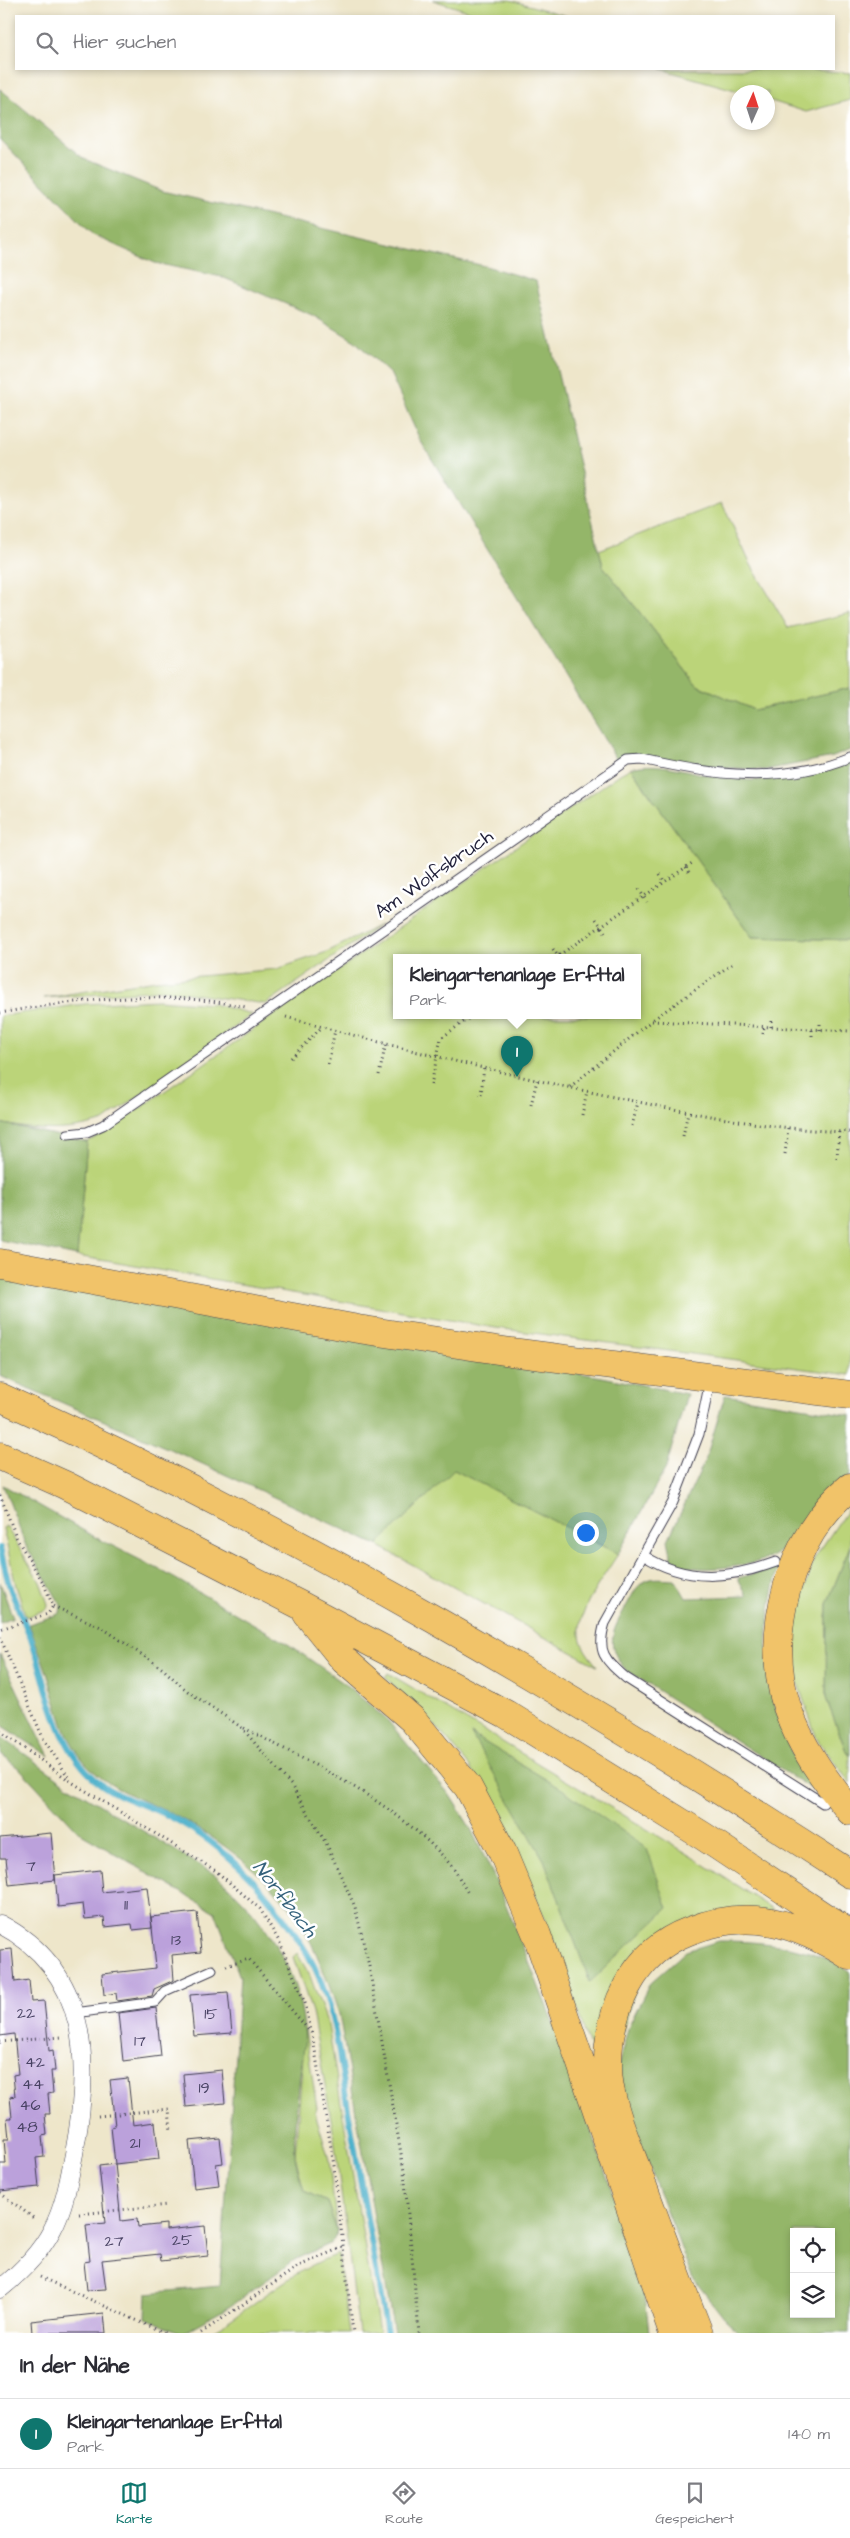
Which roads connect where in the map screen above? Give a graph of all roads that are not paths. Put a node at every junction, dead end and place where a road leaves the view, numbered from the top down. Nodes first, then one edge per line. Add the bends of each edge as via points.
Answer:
1 (850, 757) edge
2 (68, 1134) dead end
3 (0, 1263) edge
4 (711, 1377) junction
5 (850, 1395) edge
6 (0, 1397) edge
7 (5, 1458) edge
8 (850, 1486) edge
9 (643, 1555) junction
10 (776, 1562) dead end
11 (300, 1605) junction
12 (823, 1803) dead end
13 (850, 1811) edge
14 (850, 1874) edge
15 (0, 1924) edge
16 (850, 1934) edge
17 (850, 1956) edge
18 (212, 1970) dead end
19 (76, 2013) junction
20 (0, 2289) edge
21 (682, 2289) junction
22 (668, 2327) edge
23 (699, 2333) edge
24 (710, 2333) edge

1 - 2 lane, Am Wolfsbruch via 811,769 768,776 725,774 642,759 628,760 103,1125 87,1132
3 - 4 highway via 358,1328 510,1352
4 - 5 highway
4 - 9 lane via 691,1457 673,1502
6 - 14 highway via 301,1545 531,1675 730,1796
7 - 11 highway via 65,1484
8 - 13 highway via 825,1513 802,1550 785,1596 779,1655 786,1706 799,1735 815,1765
9 - 10 lane via 662,1567 690,1575 722,1576
9 - 12 lane via 603,1630 600,1649 609,1663 626,1678
11 - 16 highway via 506,1714 703,1836
11 - 22 highway via 344,1660 413,1720 468,1787 502,1850 537,1935
15 - 19 street via 43,1958
17 - 21 highway via 801,1930 763,1920 713,1921 678,1935 644,1960 622,1994 611,2028 608,2070 618,2117
18 - 19 lane via 165,1991 155,2002
19 - 20 street via 84,2064 80,2118 59,2216 52,2232 22,2270
21 - 23 highway
21 - 24 highway

